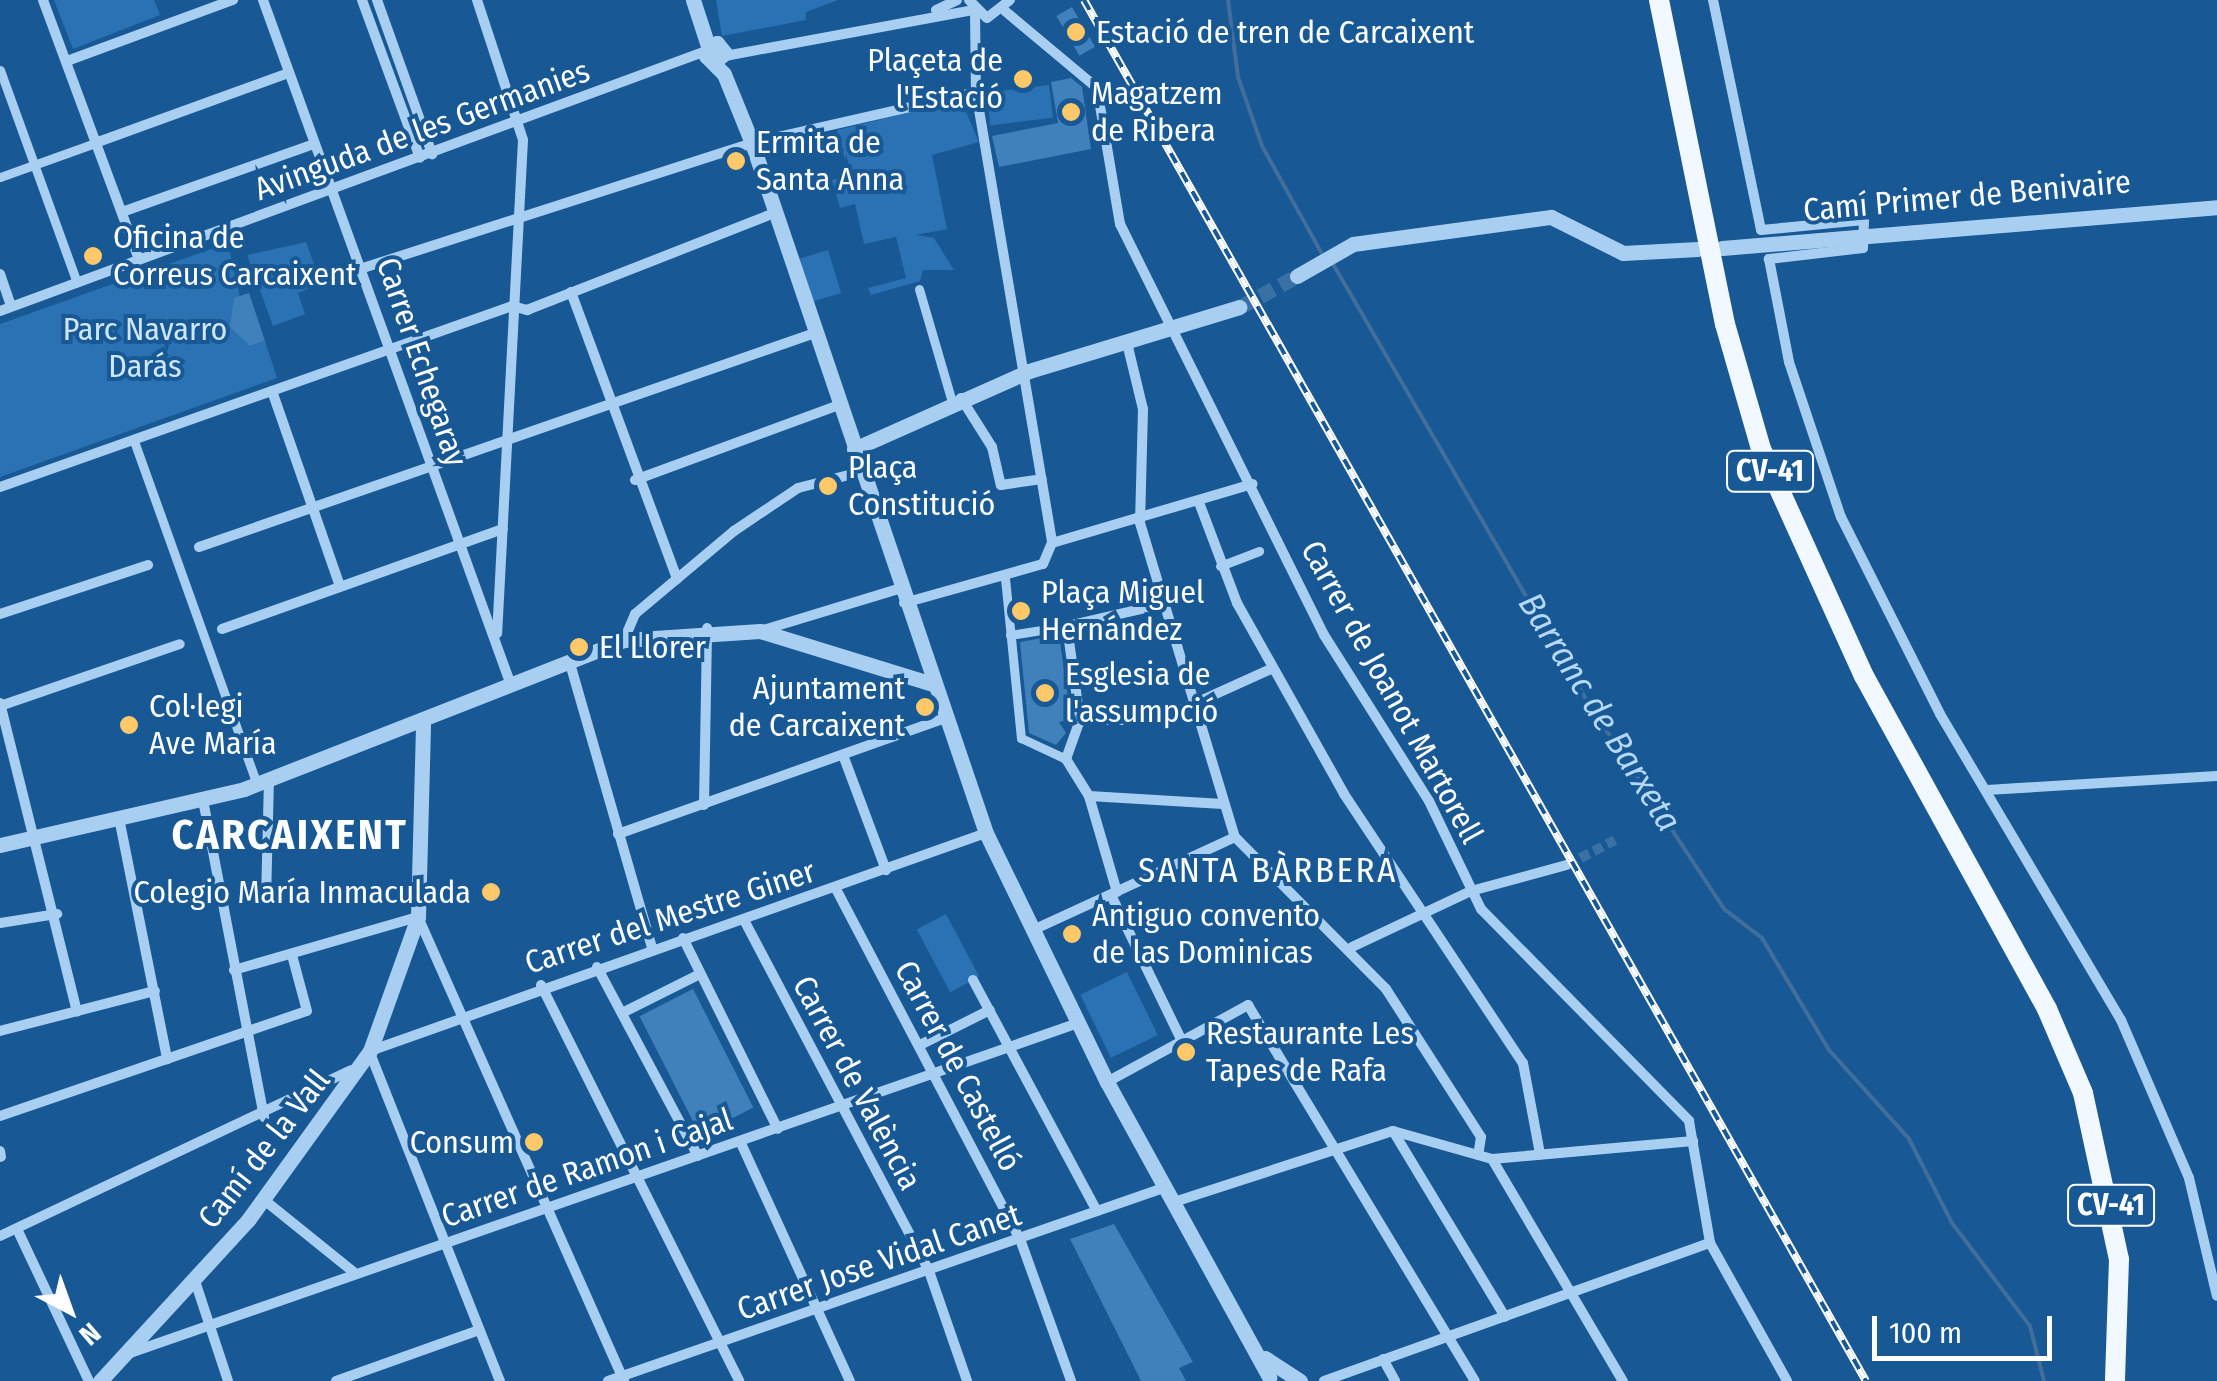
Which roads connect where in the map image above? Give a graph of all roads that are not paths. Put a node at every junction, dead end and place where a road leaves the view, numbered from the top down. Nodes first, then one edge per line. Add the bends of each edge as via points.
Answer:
1 (43, 0) edge
2 (233, 0) edge
3 (262, 0) edge
4 (362, 0) edge
5 (377, 0) edge
6 (478, 0) edge
7 (694, 0) edge
8 (957, 0) edge
9 (1659, 0) edge
10 (1714, 0) edge
11 (1008, 5) edge
12 (972, 8) edge
13 (916, 17) junction
14 (716, 55) junction
15 (66, 60) junction
16 (0, 70) edge
17 (289, 73) junction
18 (976, 92) junction
19 (516, 121) junction
20 (98, 142) junction
21 (314, 144) junction
22 (752, 144) junction
23 (432, 154) junction
24 (420, 158) junction
25 (35, 165) junction
26 (0, 177) edge
27 (334, 189) junction
28 (2217, 207) edge
29 (122, 212) junction
30 (776, 213) junction
31 (520, 218) junction
32 (1864, 232) junction
33 (1722, 248) dead end
34 (1698, 249) dead end
35 (139, 260) junction
36 (363, 268) junction
37 (0, 274) edge
38 (1296, 276) tunnel mouth
39 (77, 283) junction
40 (919, 289) dead end
41 (572, 292) junction
42 (512, 306) junction
43 (1240, 307) tunnel mouth
44 (6, 308) edge
45 (1180, 329) junction
46 (814, 333) junction
47 (1127, 343) junction
48 (390, 349) junction
49 (1029, 370) junction
50 (272, 391) junction
51 (956, 400) junction
52 (606, 404) junction
53 (839, 406) junction
54 (509, 434) junction
55 (134, 440) junction
56 (854, 449) junction
57 (430, 461) junction
58 (861, 472) junction
59 (1042, 479) junction
60 (636, 480) junction
61 (1253, 484) junction
62 (0, 486) edge
63 (312, 503) junction
64 (1200, 505) junction
65 (1140, 523) junction
66 (503, 529) junction
67 (1052, 544) junction
68 (458, 545) junction
69 (199, 548) dead end
70 (1258, 552) dead end
71 (148, 566) dead end
72 (1220, 566) junction
73 (1006, 578) junction
74 (677, 579) junction
75 (340, 586) junction
76 (900, 596) junction
77 (1164, 604) junction
78 (0, 614) edge
79 (1067, 626) junction
80 (707, 628) junction
81 (222, 629) dead end
82 (760, 631) junction
83 (1010, 635) junction
84 (496, 639) junction
85 (624, 640) junction
86 (180, 644) dead end
87 (920, 652) junction
88 (569, 660) junction
89 (1273, 668) junction
90 (910, 674) junction
91 (510, 685) junction
92 (933, 688) junction
93 (0, 705) edge
94 (1194, 708) junction
95 (946, 718) junction
96 (1080, 720) junction
97 (424, 724) junction
98 (843, 755) junction
99 (1066, 759) junction
100 (2217, 776) edge
101 (270, 780) junction
102 (1988, 790) junction
103 (1089, 796) junction
104 (202, 800) junction
105 (1223, 804) junction
106 (704, 805) junction
107 (120, 823) junction
108 (986, 833) junction
109 (618, 834) junction
110 (1234, 837) junction
111 (40, 839) junction
112 (0, 845) edge
113 (1568, 866) tunnel mouth
114 (886, 870) junction
115 (836, 889) junction
116 (1471, 891) junction
117 (1114, 894) junction
118 (266, 901) dead end
119 (1427, 909) junction
120 (57, 914) junction
121 (418, 916) junction
122 (744, 920) junction
123 (0, 923) edge
124 (1033, 930) junction
125 (683, 938) junction
126 (1352, 947) junction
127 (652, 948) junction
128 (292, 955) junction
129 (597, 967) junction
130 (234, 970) junction
131 (698, 974) junction
132 (973, 980) dead end
133 (542, 986) junction
134 (155, 991) junction
135 (990, 1010) junction
136 (76, 1012) junction
137 (456, 1013) junction
138 (622, 1013) junction
139 (1078, 1024) junction
140 (0, 1031) edge
141 (246, 1032) junction
142 (1182, 1042) junction
143 (920, 1044) junction
144 (1009, 1046) junction
145 (370, 1051) junction
146 (166, 1058) junction
147 (934, 1073) junction
148 (1107, 1082) junction
149 (842, 1105) junction
150 (0, 1116) edge
151 (264, 1117) junction
152 (778, 1129) junction
153 (1393, 1131) junction
154 (740, 1141) junction
155 (1694, 1141) junction
156 (1336, 1150) junction
157 (1540, 1154) junction
158 (1478, 1155) junction
159 (698, 1156) junction
160 (1492, 1159) junction
161 (638, 1177) junction
162 (1170, 1194) junction
163 (263, 1199) junction
164 (546, 1209) junction
165 (1096, 1211) junction
166 (17, 1228) junction
167 (0, 1236) edge
168 (1020, 1239) junction
169 (1710, 1242) junction
170 (443, 1244) junction
171 (929, 1271) junction
172 (356, 1274) junction
173 (193, 1275) junction
174 (1571, 1294) junction
175 (2217, 1296) edge
176 (823, 1308) junction
177 (1505, 1317) junction
178 (209, 1325) junction
179 (479, 1330) junction
180 (1450, 1338) junction
181 (725, 1342) junction
182 (1383, 1359) junction
183 (114, 1362) junction
184 (1273, 1376) edge
185 (623, 1379) edge
186 (1304, 1380) edge
187 (89, 1381) edge
188 (100, 1381) edge
189 (228, 1381) edge
190 (336, 1381) edge
191 (500, 1381) edge
192 (608, 1381) edge
193 (740, 1381) edge
194 (850, 1381) edge
195 (967, 1381) edge
196 (1071, 1381) edge
197 (1324, 1381) edge
198 (1395, 1381) edge
199 (1475, 1381) edge
200 (1623, 1381) edge
201 (1787, 1381) edge
202 (2115, 1381) edge

1 - 15 street
2 - 15 street
3 - 17 street, Carrer Echegaray
4 - 24 street
5 - 23 street
6 - 19 street
7 - 14 street
8 - 13 street
9 - 202 main road, CV-41 via 1725,324 1761,449 1855,658 2047,1009 2083,1093 2119,1259
10 - 32 street via 1761,230 1864,220
11 - 12 street
11 - 45 street, Carrer de Joanot Martorell via 1085,71 1099,97 1120,224
12 - 13 street
12 - 18 street
13 - 14 street, Avinguda de les Germanies
14 - 19 street, Avinguda de les Germanies
14 - 22 street
15 - 20 street
16 - 25 street
17 - 20 street
17 - 21 street, Carrer Echegaray
18 - 22 street
18 - 49 street
19 - 23 street, Avinguda de les Germanies
19 - 31 street
20 - 25 street
20 - 29 street
21 - 27 street, Carrer Echegaray
21 - 29 street
22 - 30 street
22 - 31 street
23 - 24 street, Avinguda de les Germanies
24 - 27 street, Avinguda de les Germanies
25 - 26 street
25 - 39 street
27 - 35 street, Avinguda de les Germanies
27 - 36 street, Carrer Echegaray
28 - 32 street, Camí Primer de Benivaire
29 - 35 street
30 - 41 street
30 - 46 street
31 - 36 street
31 - 42 street
32 - 33 street, Camí Primer de Benivaire
32 - 102 street via 1863,248 1769,259 1776,315 1841,517
34 - 38 street via 1623,253 1551,217 1353,244
35 - 39 street, Avinguda de les Germanies
36 - 48 street, Carrer Echegaray
37 - 44 street
39 - 44 street, Avinguda de les Germanies
40 - 51 street
41 - 42 street
41 - 52 street
42 - 48 street
42 - 54 street
43 - 45 street
45 - 47 street
45 - 61 street, Carrer de Joanot Martorell
46 - 52 street
46 - 53 street
47 - 49 street
47 - 65 street via 1143,408
48 - 50 street
48 - 57 street, Carrer Echegaray
49 - 51 street
49 - 59 street
50 - 55 street
50 - 63 street
51 - 56 street
51 - 59 street via 992,447 1000,485
52 - 54 street
52 - 60 street
53 - 56 street
53 - 60 street
54 - 57 street
54 - 66 street
55 - 62 street
55 - 101 street
56 - 58 street
57 - 63 street
57 - 68 street, Carrer Echegaray
58 - 74 street via 798,488
58 - 76 street
59 - 67 street
60 - 74 street
61 - 64 street
61 - 116 street, Carrer de Joanot Martorell via 1324,635 1429,801
63 - 69 street
63 - 75 street
64 - 65 street
64 - 72 street
65 - 67 street
65 - 77 street
66 - 68 street
66 - 84 street
67 - 73 street via 1044,564
68 - 75 street
68 - 84 street, Carrer Echegaray
70 - 72 street
71 - 78 street
72 - 89 street
73 - 76 street
73 - 83 street
74 - 85 street via 636,614
75 - 81 street
76 - 82 street
76 - 87 street
77 - 79 street
77 - 94 street
79 - 83 street
79 - 96 street
80 - 82 street
80 - 85 street
80 - 106 street
82 - 90 street
83 - 99 street via 1020,738
84 - 91 street, Carrer Echegaray
85 - 88 street
86 - 93 street
87 - 90 street
87 - 92 street
88 - 91 street
88 - 109 street
89 - 94 street
89 - 119 street via 1344,794
90 - 92 street
91 - 97 street
92 - 95 street
93 - 111 street
94 - 96 street via 1147,721
94 - 105 street
95 - 98 street
95 - 108 street
96 - 99 street
97 - 101 street
97 - 121 street, Camí de la Vall
98 - 106 street
98 - 114 street
99 - 103 street
100 - 102 street
101 - 104 street
101 - 118 street
102 - 175 street via 2159,1101
103 - 105 street
103 - 117 street
104 - 107 street
104 - 130 street
105 - 110 street
106 - 109 street
107 - 111 street
107 - 134 street
108 - 114 street, Carrer del Mestre Giner
108 - 124 street
109 - 127 street
110 - 117 street
110 - 126 street
111 - 112 street
111 - 120 street
113 - 116 street
114 - 115 street, Carrer del Mestre Giner
115 - 122 street, Carrer del Mestre Giner
115 - 143 street, Carrer de Castelló
116 - 119 street
116 - 155 street, Carrer de Joanot Martorell via 1680,1108
117 - 124 street
117 - 142 street
119 - 126 street
119 - 157 street via 1522,1064
120 - 123 street
120 - 136 street
121 - 128 street
121 - 137 street
121 - 145 street, Camí de la Vall
122 - 125 street, Carrer del Mestre Giner
122 - 149 street, Carrer de València
124 - 139 street
125 - 127 street, Carrer del Mestre Giner
125 - 131 street
126 - 158 street via 1481,1137
127 - 129 street, Carrer del Mestre Giner
128 - 130 street
128 - 141 street via 308,1011
129 - 133 street, Carrer del Mestre Giner
129 - 138 street
130 - 141 street
131 - 138 street, Carrer del Mestre Giner
131 - 152 street
132 - 135 street
133 - 137 street, Carrer del Mestre Giner
133 - 161 street
134 - 136 street
134 - 146 street
135 - 143 street
135 - 144 street
136 - 140 street
137 - 145 street, Carrer del Mestre Giner
137 - 164 street
138 - 159 street
139 - 144 street, Carrer de Ramon i Cajal
139 - 148 street
141 - 146 street
141 - 151 street
142 - 148 street
142 - 156 street via 1248,1006
143 - 147 street, Carrer de Castelló
144 - 147 street, Carrer de Ramon i Cajal
144 - 165 street
145 - 151 street, Carrer del Mestre Giner
145 - 163 street, Camí de la Vall
145 - 170 street
146 - 150 street
147 - 149 street, Carrer de Ramon i Cajal
147 - 168 street, Carrer de Castelló
148 - 162 street
149 - 152 street, Carrer de Ramon i Cajal
149 - 171 street, Carrer de València
151 - 166 street, Carrer del Mestre Giner
152 - 154 street, Carrer de Ramon i Cajal
153 - 156 street, Carrer Jose Vidal Canet
153 - 158 street
153 - 177 street
154 - 159 street, Carrer de Ramon i Cajal
154 - 176 street
155 - 157 street
155 - 169 street, Carrer de Joanot Martorell
156 - 162 street, Carrer Jose Vidal Canet
156 - 180 street
157 - 160 street
158 - 160 street
159 - 161 street, Carrer de Ramon i Cajal
160 - 174 street
161 - 164 street, Carrer de Ramon i Cajal
161 - 181 street
162 - 165 street, Carrer Jose Vidal Canet
162 - 184 street
163 - 172 street
163 - 173 street, Camí de la Vall
164 - 170 street, Carrer de Ramon i Cajal
164 - 185 street
165 - 168 street, Carrer Jose Vidal Canet
166 - 167 street, Carrer del Mestre Giner
166 - 187 street
168 - 171 street, Carrer Jose Vidal Canet
168 - 196 street, Carrer de Castelló
169 - 174 street
169 - 201 street, Carrer de Joanot Martorell
170 - 172 street, Carrer de Ramon i Cajal
170 - 179 street
171 - 176 street, Carrer Jose Vidal Canet
171 - 195 street, Carrer de València
172 - 178 street, Carrer de Ramon i Cajal
173 - 178 street, Camí de la Vall
173 - 183 street, Camí de la Vall
174 - 177 street
174 - 200 street
176 - 181 street, Carrer Jose Vidal Canet
176 - 194 street
177 - 180 street
178 - 183 street, Carrer de Ramon i Cajal
178 - 189 street, Camí de la Vall
179 - 190 street
179 - 191 street
180 - 182 street
180 - 199 street
181 - 185 street, Carrer Jose Vidal Canet
181 - 193 street
182 - 197 street
182 - 198 street
183 - 188 street, Camí de la Vall
184 - 186 street
185 - 192 street, Carrer Jose Vidal Canet

